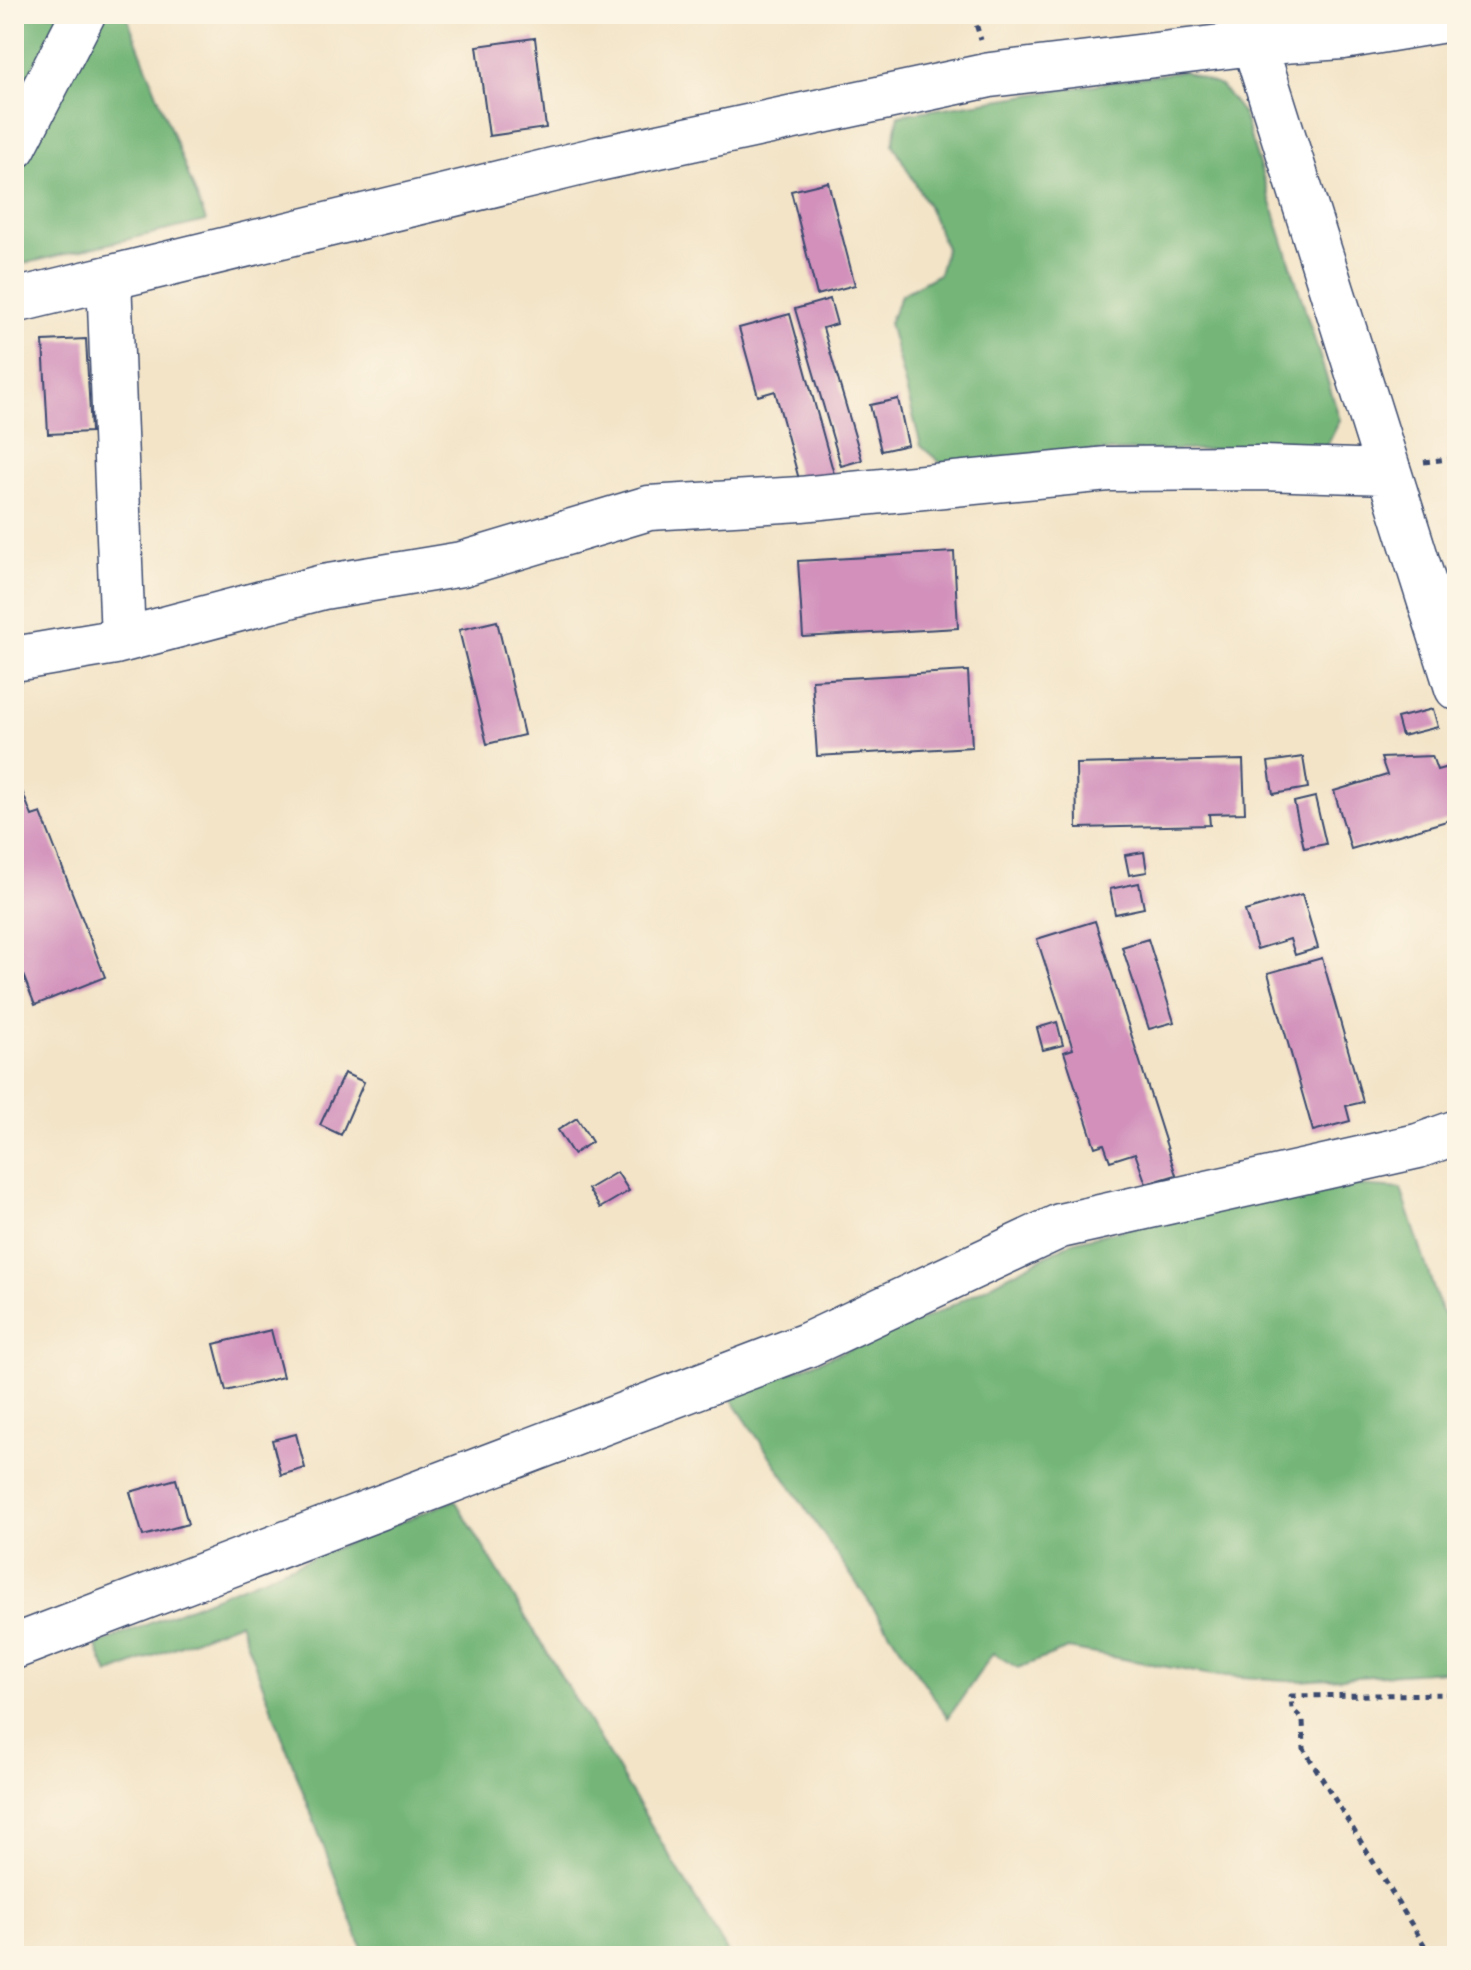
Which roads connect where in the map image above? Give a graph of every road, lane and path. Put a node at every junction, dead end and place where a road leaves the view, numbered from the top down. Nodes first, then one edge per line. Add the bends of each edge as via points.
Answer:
1 (83, 14) edge
2 (1457, 18) edge
3 (1257, 28) edge
4 (14, 147) edge
5 (109, 278) junction
6 (14, 301) edge
7 (1388, 472) junction
8 (123, 640) junction
9 (14, 659) edge
10 (1457, 688) edge
11 (1457, 1132) edge
12 (14, 1647) edge
13 (1457, 1694) edge
14 (1431, 1956) edge

1 - 4 street
2 - 3 street via 1343,37
3 - 5 street via 990,75 598,159
3 - 7 street
5 - 6 street
5 - 8 street
7 - 8 street via 1108,469 649,508 462,564 323,587
7 - 10 street
8 - 9 street
11 - 12 street via 1418,1146 1060,1226 807,1345
13 - 14 path via 1291,1696 1292,1709 1303,1720 1304,1749

